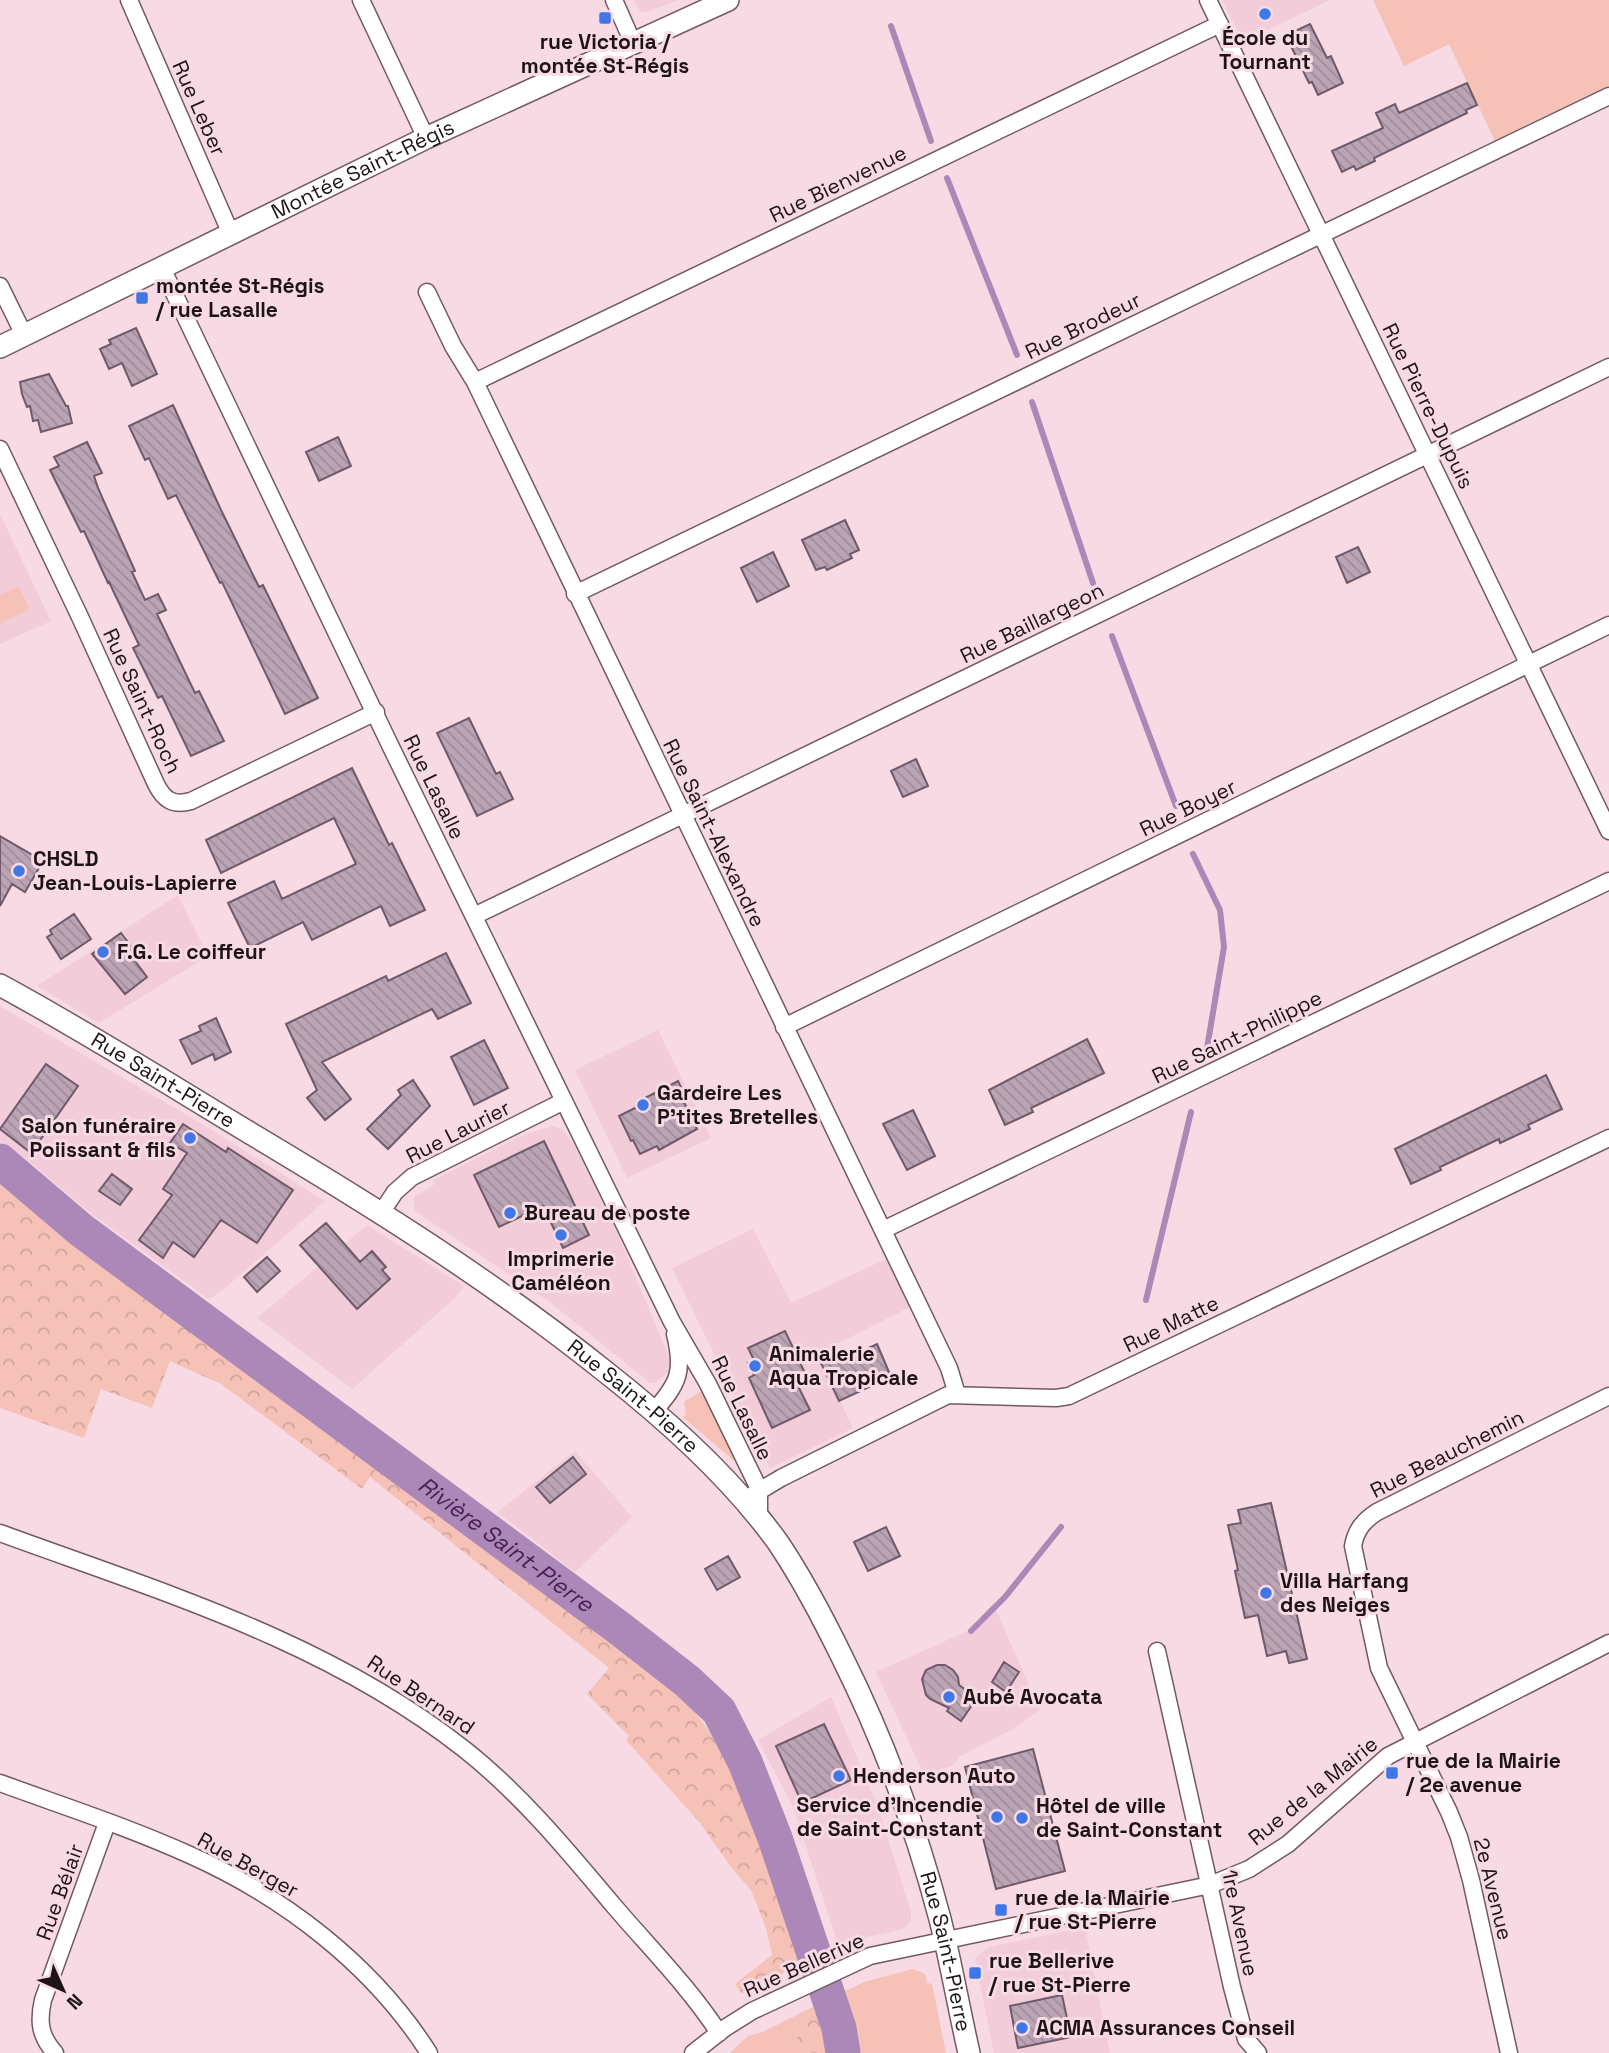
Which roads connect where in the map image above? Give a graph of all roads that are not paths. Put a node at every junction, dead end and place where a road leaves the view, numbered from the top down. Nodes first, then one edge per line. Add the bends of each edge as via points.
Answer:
1 (129, 0) edge
2 (361, 0) edge
3 (614, 0) edge
4 (728, 0) edge
5 (1208, 0) edge
6 (1220, 24) junction
7 (633, 43) junction
8 (1609, 96) edge
9 (426, 138) junction
10 (231, 233) junction
11 (1321, 235) junction
12 (162, 268) junction
13 (0, 286) edge
14 (427, 292) dead end
15 (24, 335) junction
16 (0, 347) edge
17 (1609, 367) edge
18 (474, 383) junction
19 (0, 449) edge
20 (1427, 454) junction
21 (575, 594) junction
22 (1609, 625) edge
23 (1529, 664) junction
24 (376, 712) junction
25 (682, 815) junction
26 (1609, 831) edge
27 (1609, 881) edge
28 (474, 916) junction
29 (0, 985) edge
30 (784, 1027) junction
31 (565, 1101) junction
32 (1609, 1138) edge
33 (381, 1213) junction
34 (883, 1230) junction
35 (672, 1322) junction
36 (957, 1394) junction
37 (1609, 1396) edge
38 (654, 1411) junction
39 (751, 1495) junction
40 (0, 1533) edge
41 (1609, 1643) edge
42 (1157, 1651) dead end
43 (1414, 1742) junction
44 (0, 1783) edge
45 (107, 1823) junction
46 (1210, 1885) junction
47 (944, 1941) junction
48 (719, 2033) junction
49 (1244, 2046) edge
50 (55, 2053) edge
51 (429, 2053) edge
52 (693, 2053) edge
53 (968, 2053) edge
54 (1258, 2053) edge
55 (1508, 2053) edge

1 - 10 street, Rue Leber
2 - 9 street
3 - 7 street
4 - 7 main road, Montée Saint-Régis
5 - 6 street, Rue Pierre-Dupuis
6 - 11 street, Rue Pierre-Dupuis
6 - 18 street, Rue Bienvenue
7 - 9 main road, Montée Saint-Régis
8 - 11 street, Rue Brodeur
9 - 10 main road, Montée Saint-Régis
10 - 12 main road, Montée Saint-Régis
11 - 20 street, Rue Pierre-Dupuis
11 - 21 street, Rue Brodeur
12 - 15 main road, Montée Saint-Régis
12 - 24 street, Rue Lasalle
13 - 15 street
14 - 18 street, Rue Saint-Alexandre
15 - 16 main road, Montée Saint-Régis
17 - 20 street, Rue Baillargeon
18 - 21 street, Rue Saint-Alexandre
19 - 24 street, Rue Saint-Roch via 156,784 168,801 191,801
20 - 23 street, Rue Pierre-Dupuis
20 - 25 street, Rue Baillargeon
21 - 25 street, Rue Saint-Alexandre
22 - 23 street, Rue Boyer
23 - 26 street, Rue Pierre-Dupuis
23 - 30 street, Rue Boyer
24 - 28 street, Rue Lasalle
25 - 28 street, Rue Baillargeon
25 - 30 street, Rue Saint-Alexandre
27 - 34 street, Rue Saint-Philippe
28 - 31 street, Rue Lasalle
29 - 33 main road, Rue Saint-Pierre
30 - 34 street, Rue Saint-Alexandre
31 - 33 street, Rue Laurier via 412,1177
31 - 35 street, Rue Lasalle
32 - 36 street, Rue Matte via 1069,1396
33 - 38 main road, Rue Saint-Pierre via 514,1300
34 - 36 street, Rue Saint-Alexandre
35 - 38 street, Rue Lasalle via 680,1354 678,1377
35 - 39 street, Rue Lasalle via 708,1384
36 - 39 street, Rue Matte via 938,1399
37 - 43 street, Rue Beauchemin via 1377,1512 1357,1530 1353,1555 1379,1668
38 - 39 main road, Rue Saint-Pierre
39 - 47 main road, Rue Saint-Pierre via 759,1518 813,1601 874,1724 918,1845
40 - 48 street, Rue Bernard via 265,1631 362,1679 418,1715 466,1751 537,1816
41 - 43 street, Rue de la Mairie
42 - 46 street, 1re Avenue
43 - 46 street, Rue de la Mairie via 1388,1756 1274,1854
43 - 55 street, 2e Avenue via 1459,1837
44 - 45 street, Rue Berger
45 - 50 street, Rue Bélair via 40,2013 42,2036
45 - 51 street, Rue Berger via 206,1863 293,1914 372,1982
46 - 47 street, Rue de la Mairie
46 - 49 street, 1re Avenue
47 - 48 street, Rue Bellerive via 878,1954 845,1966 752,2011
47 - 53 main road, Rue Saint-Pierre
48 - 52 street, Rue Bellerive
49 - 54 street, 1re Avenue

